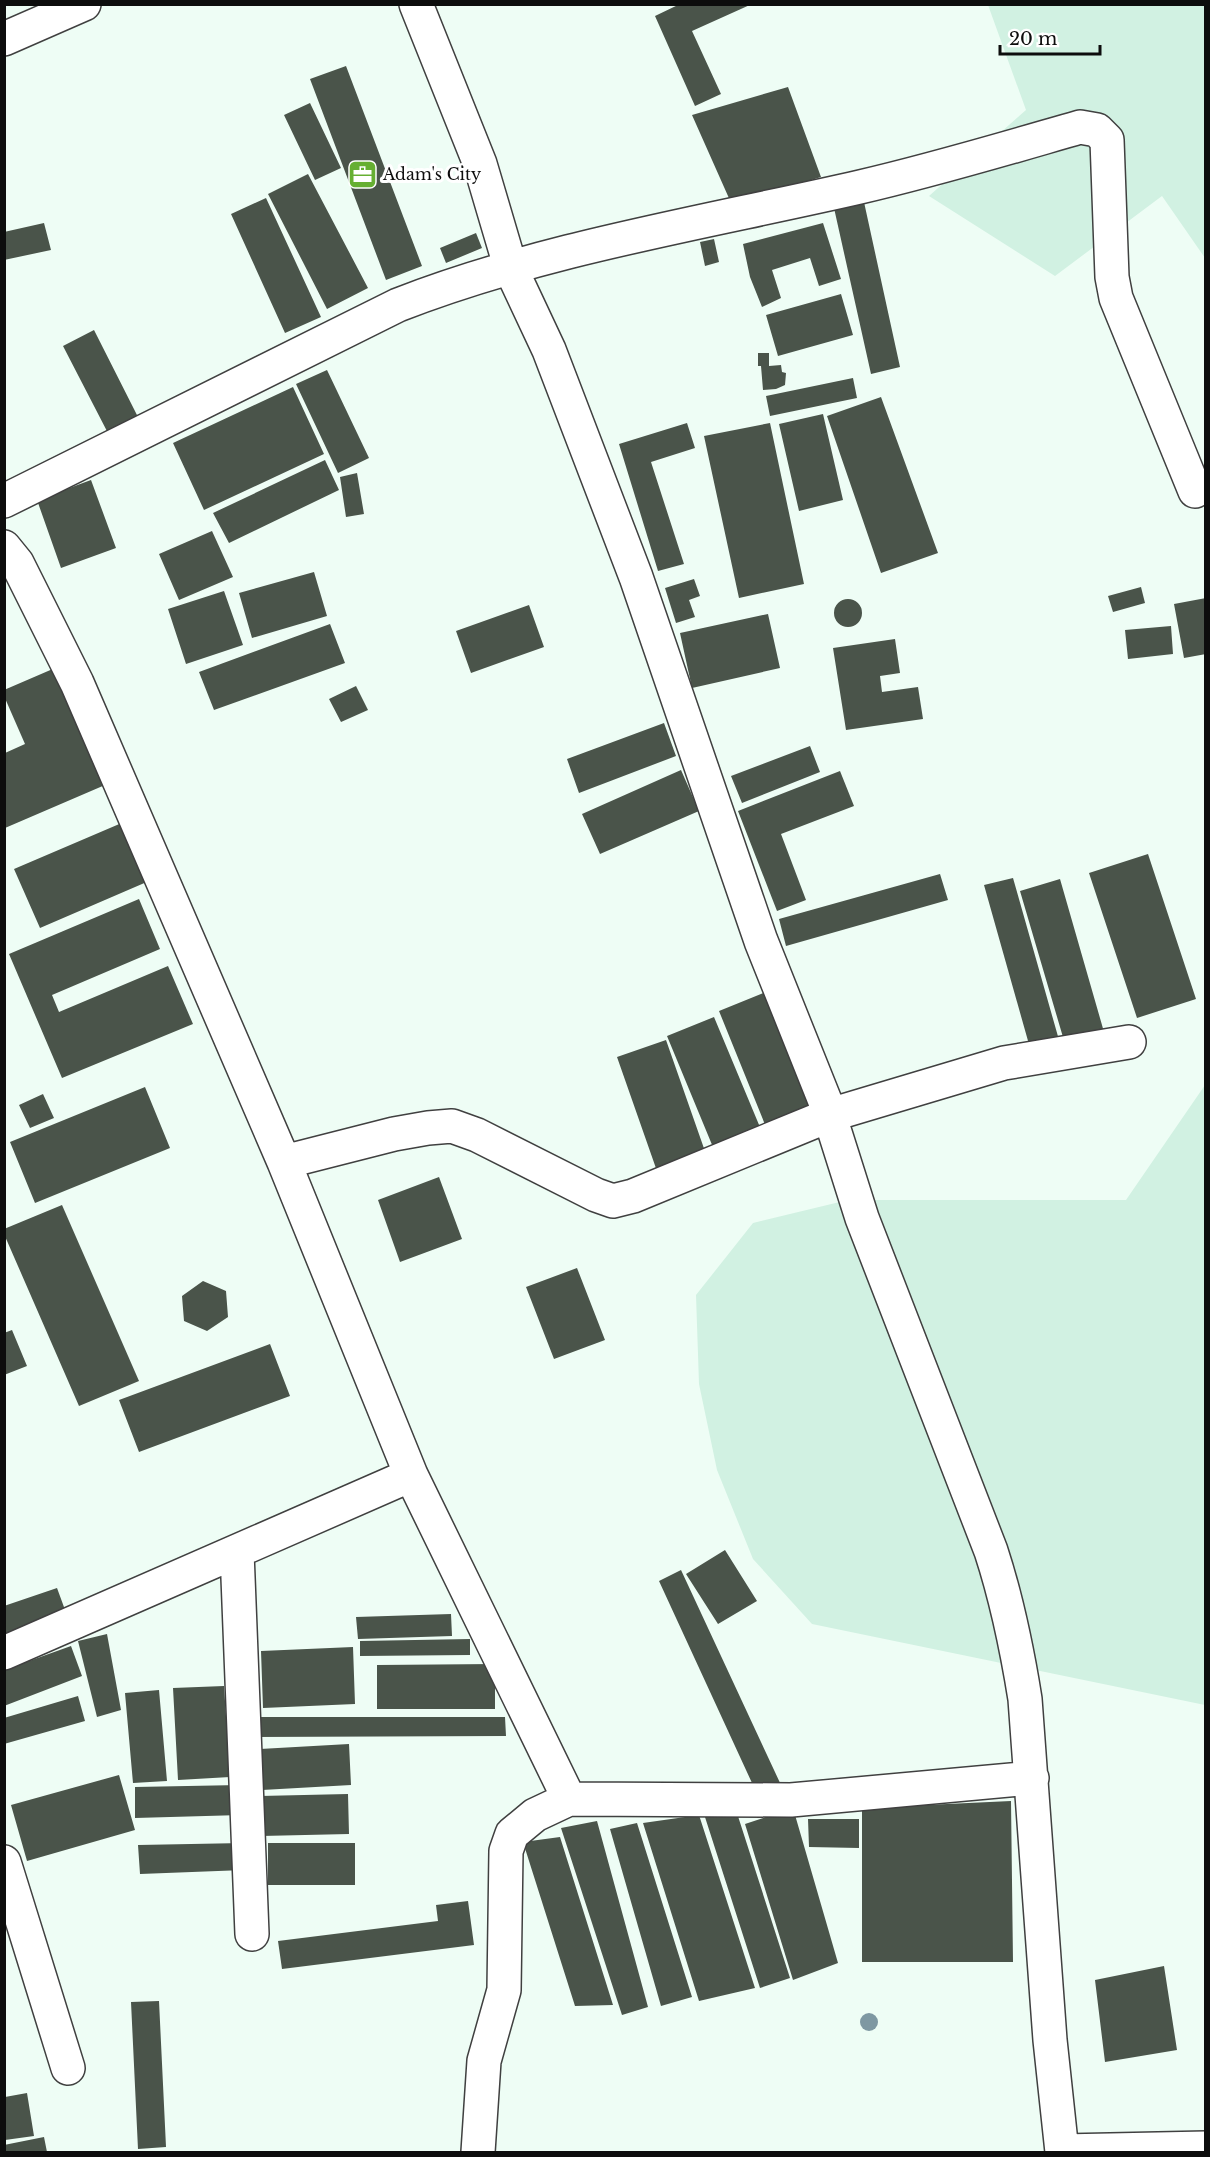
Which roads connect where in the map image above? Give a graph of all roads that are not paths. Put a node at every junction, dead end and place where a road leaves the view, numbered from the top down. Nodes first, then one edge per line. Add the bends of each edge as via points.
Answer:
1 (84, 4) edge
2 (416, 4) edge
3 (43, 13) edge
4 (4, 39) edge
5 (511, 268) junction
6 (1195, 491) dead end
7 (4, 501) edge
8 (4, 547) edge
9 (1129, 1042) dead end
10 (830, 1115) junction
11 (284, 1162) junction
12 (411, 1475) junction
13 (237, 1552) junction
14 (4, 1653) edge
15 (1032, 1778) junction
16 (569, 1798) junction
17 (4, 1862) edge
18 (252, 1934) dead end
19 (68, 2068) dead end
20 (1206, 2148) edge
21 (478, 2152) edge
22 (1062, 2152) edge

1 - 3 street
2 - 5 street via 480,164
3 - 4 street
5 - 6 street via 893,179 1080,127 1097,130 1107,140 1116,298
5 - 7 street via 398,305
5 - 10 street via 549,350 606,495 761,941
8 - 11 street via 17,563 77,683
9 - 10 street via 1004,1063
10 - 11 street via 613,1201 452,1126 394,1134
10 - 15 street via 862,1218 1003,1588 1025,1699
11 - 12 street
12 - 13 street
12 - 16 street
13 - 14 street
13 - 18 street
15 - 16 street via 791,1800
15 - 22 street via 1050,2040
16 - 21 street via 535,1815 512,1834 506,1851 504,1990 483,2061
17 - 19 street
20 - 22 street

